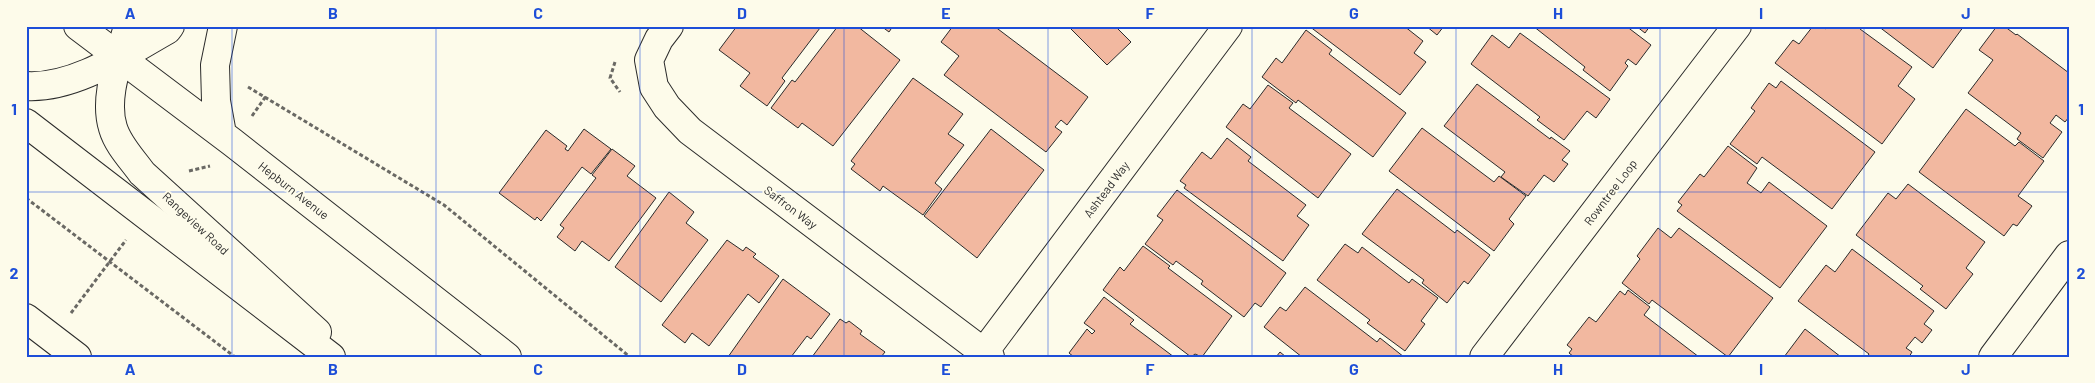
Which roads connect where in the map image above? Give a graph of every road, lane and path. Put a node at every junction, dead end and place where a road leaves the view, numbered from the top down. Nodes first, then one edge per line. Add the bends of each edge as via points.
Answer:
1 (78, 26) edge
2 (128, 26) edge
3 (170, 26) edge
4 (223, 26) edge
5 (669, 26) edge
6 (1228, 26) edge
7 (1737, 26) edge
8 (120, 57) junction
9 (241, 83) dead end
10 (26, 86) edge
11 (26, 123) edge
12 (222, 134) junction
13 (26, 198) edge
14 (2069, 256) edge
15 (110, 261) junction
16 (26, 318) edge
17 (52, 336) junction
18 (987, 354) edge
19 (77, 357) edge
20 (235, 357) edge
21 (331, 357) edge
22 (344, 357) edge
23 (507, 357) edge
24 (630, 357) edge
25 (1484, 357) edge
26 (1993, 357) edge

1 - 8 street, Hepburn Avenue
2 - 8 street, Rangeview Road
3 - 8 street
4 - 12 street via 214,65
5 - 18 street, Saffron Way via 649,60 654,87 667,108 690,131
6 - 18 street, Ashtead Way
7 - 25 street, Rowntree Loop
8 - 10 street via 76,77 46,86
8 - 12 street, Hepburn Avenue
8 - 22 street, Rangeview Road via 110,97 110,114 113,130 124,150 149,180
9 - 24 path via 444,205
11 - 21 street
12 - 23 street, Hepburn Avenue
13 - 15 path
14 - 26 street
15 - 17 path
15 - 20 path
16 - 17 street
17 - 19 street

